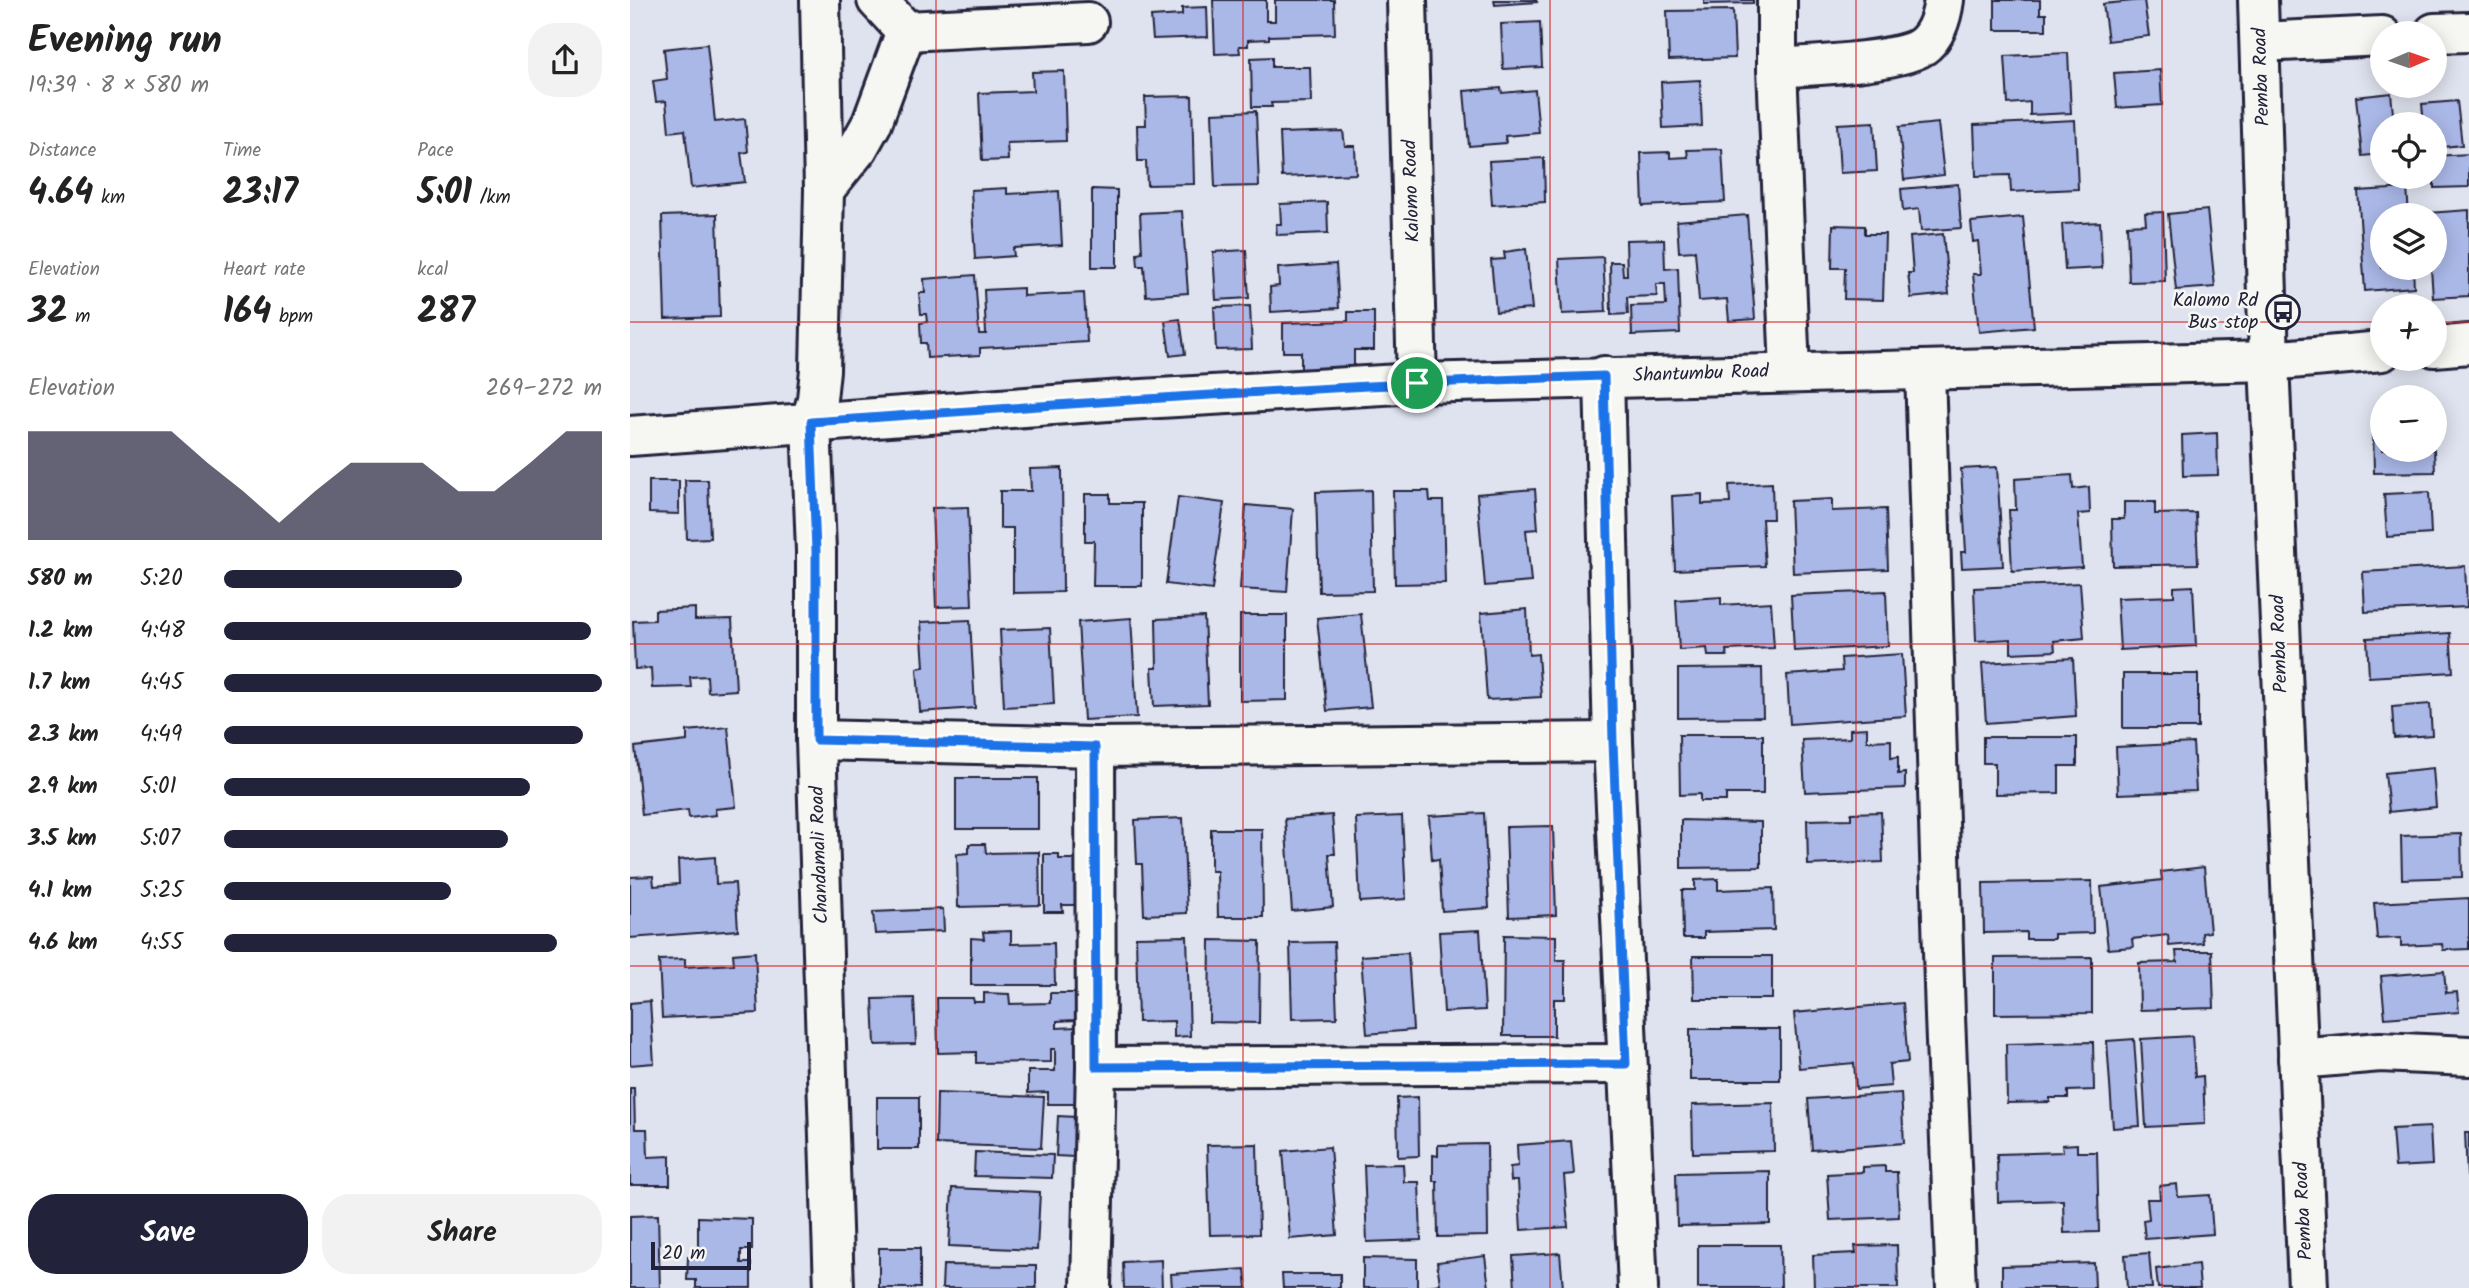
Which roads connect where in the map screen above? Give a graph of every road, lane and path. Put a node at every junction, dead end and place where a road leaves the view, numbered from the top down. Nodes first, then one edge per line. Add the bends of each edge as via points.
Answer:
1 (820, 0) edge
2 (877, 0) edge
3 (1407, 0) edge
4 (1777, 0) edge
5 (1944, 0) edge
6 (2258, 0) edge
7 (1088, 22) dead end
8 (906, 31) junction
9 (2469, 32) edge
10 (2447, 33) edge
11 (2370, 37) edge
12 (2260, 42) junction
13 (1777, 68) junction
14 (824, 190) junction
15 (2469, 344) edge
16 (2447, 346) edge
17 (2370, 352) edge
18 (2269, 360) junction
19 (1925, 370) junction
20 (1790, 371) junction
21 (1604, 376) junction
22 (1417, 383) junction
23 (811, 422) junction
24 (630, 436) edge
25 (816, 740) junction
26 (1613, 742) junction
27 (1095, 747) junction
28 (2469, 1056) edge
29 (2298, 1059) junction
30 (1626, 1064) junction
31 (1096, 1067) junction
32 (834, 1288) edge
33 (1091, 1288) edge
34 (1638, 1288) edge
35 (1956, 1288) edge
36 (2308, 1288) edge

1 - 14 street, Chandamali Road
2 - 8 street
3 - 22 street, Kalomo Road
4 - 13 street
5 - 13 street via 1935,31 1915,50 1858,62
6 - 12 street, Pemba Road
7 - 8 street
8 - 14 street via 872,123
9 - 10 street
11 - 12 street
12 - 18 street, Pemba Road
13 - 20 street
14 - 23 street, Chandamali Road via 820,370
15 - 16 street
17 - 18 street, Shantumbu Road
18 - 19 street, Shantumbu Road
18 - 29 street, Pemba Road
19 - 20 street, Shantumbu Road
19 - 35 street
20 - 21 street, Shantumbu Road
21 - 22 street, Shantumbu Road
21 - 26 street
22 - 23 street, Shantumbu Road
23 - 24 street, Shantumbu Road
23 - 25 street, Chandamali Road
25 - 27 street
25 - 32 street, Chandamali Road
26 - 27 street
26 - 30 street
27 - 31 street
28 - 29 street via 2380,1052
29 - 36 street, Pemba Road
30 - 31 street
30 - 34 street
31 - 33 street

